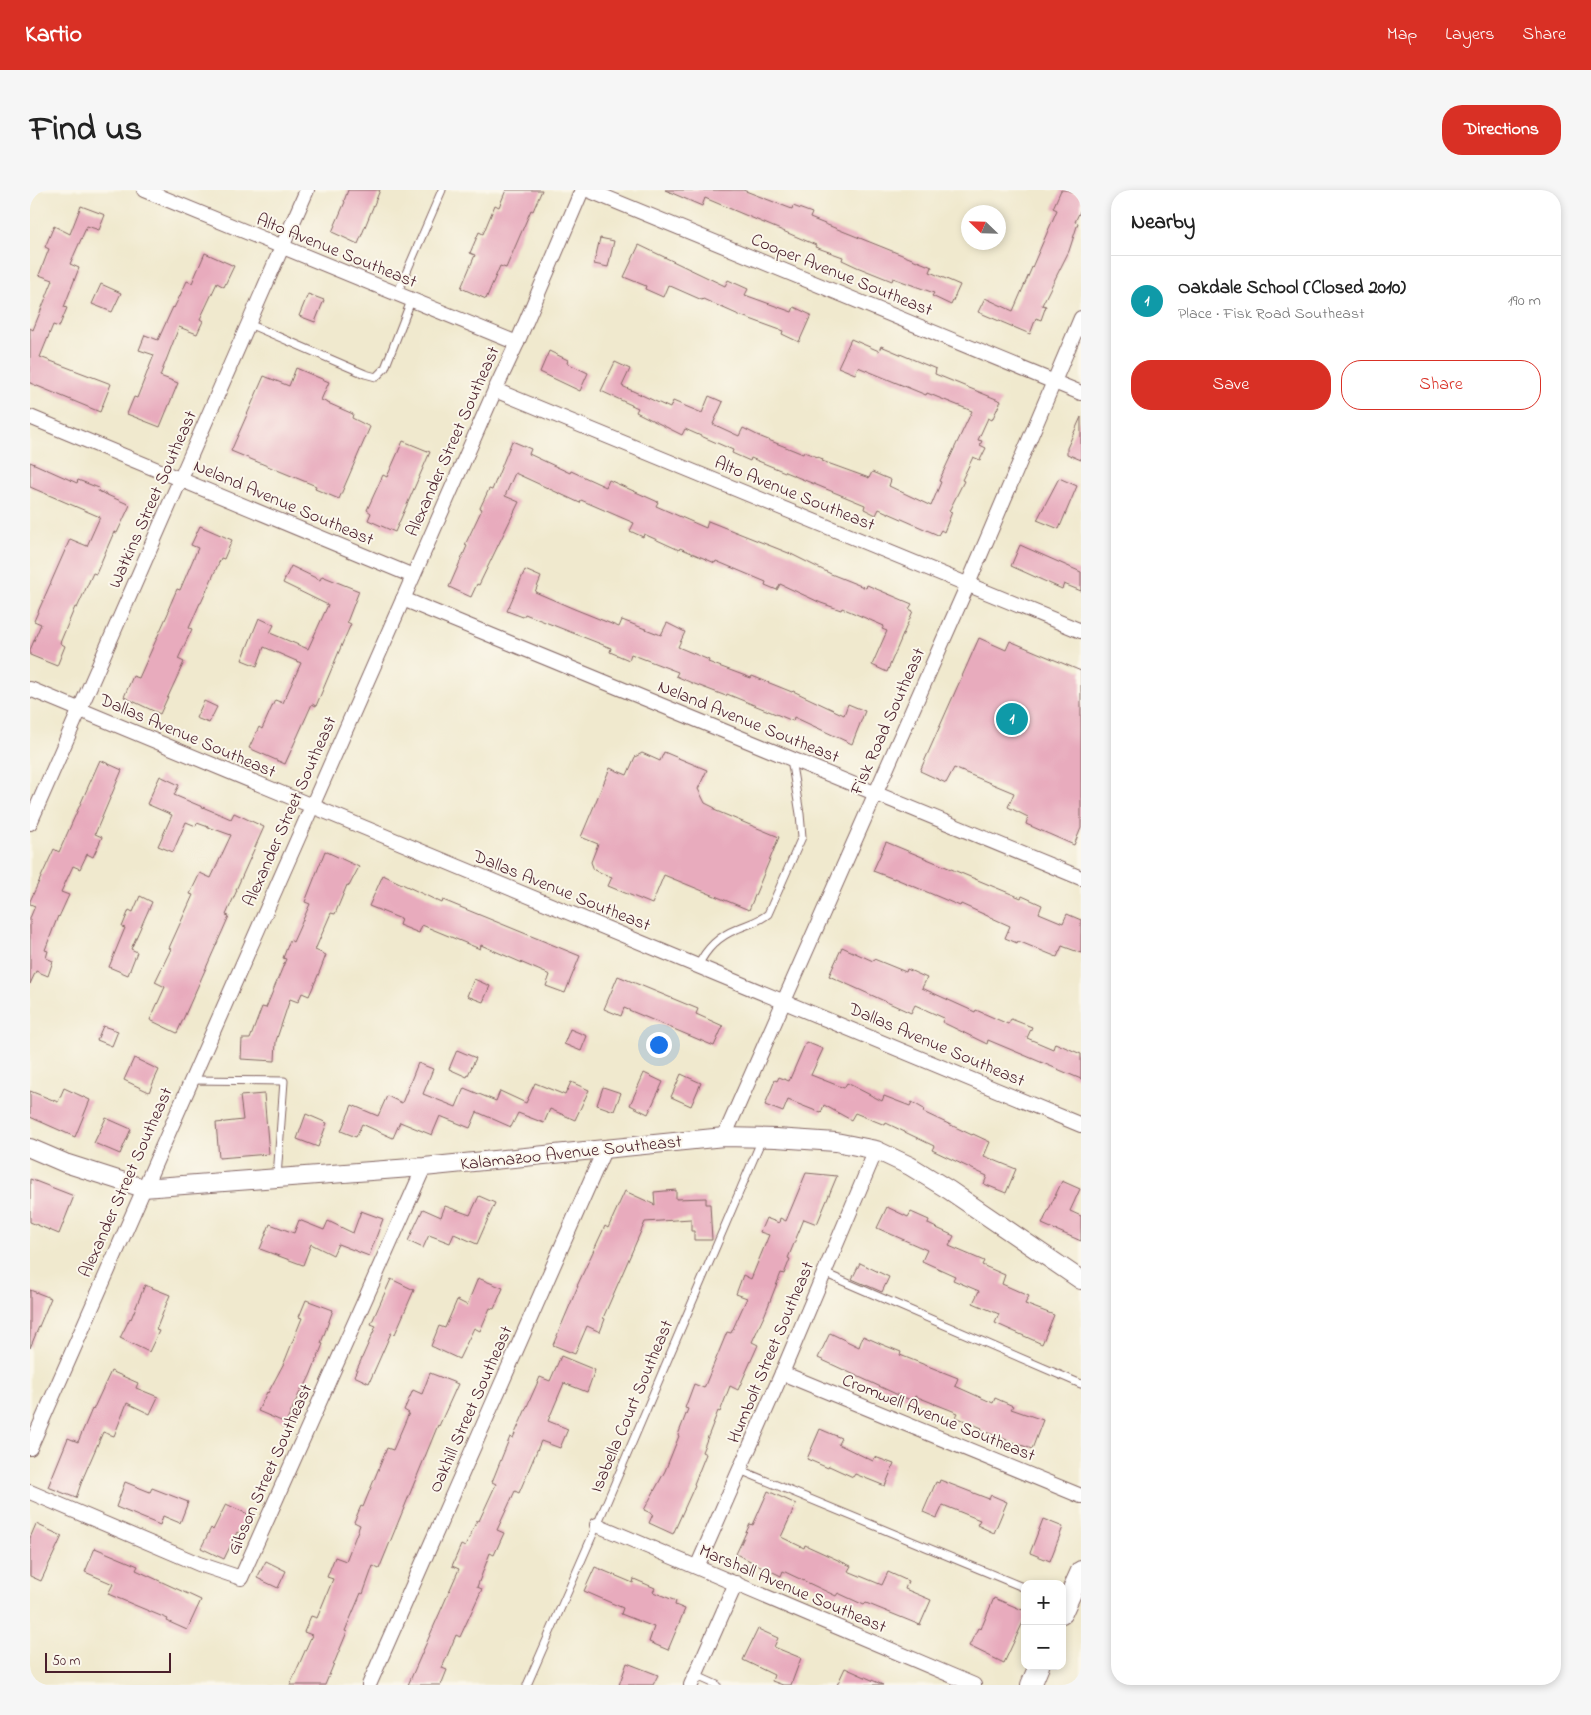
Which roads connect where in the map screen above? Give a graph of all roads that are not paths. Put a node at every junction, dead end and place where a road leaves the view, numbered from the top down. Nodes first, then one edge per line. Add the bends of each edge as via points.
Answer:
1 (144, 190) edge
2 (307, 190) edge
3 (442, 190) edge
4 (582, 190) edge
5 (588, 190) edge
6 (161, 193) edge
7 (282, 248) junction
8 (397, 295) junction
9 (412, 301) junction
10 (1081, 318) edge
11 (249, 324) junction
12 (517, 343) junction
13 (1053, 382) junction
14 (494, 390) junction
15 (1081, 393) edge
16 (30, 417) edge
17 (181, 480) junction
18 (413, 576) junction
19 (968, 584) junction
20 (403, 599) junction
21 (1081, 631) edge
22 (30, 688) edge
23 (80, 710) junction
24 (791, 759) junction
25 (875, 794) junction
26 (311, 806) junction
27 (30, 822) edge
28 (1081, 878) edge
29 (698, 966) junction
30 (783, 1001) junction
31 (190, 1080) junction
32 (1081, 1124) edge
33 (724, 1137) junction
34 (762, 1138) junction
35 (30, 1148) edge
36 (605, 1148) junction
37 (876, 1150) junction
38 (424, 1167) junction
39 (277, 1178) junction
40 (143, 1188) junction
41 (824, 1273) junction
42 (1081, 1280) edge
43 (782, 1373) junction
44 (1081, 1384) edge
45 (30, 1448) edge
46 (740, 1470) junction
47 (30, 1492) edge
48 (1081, 1496) edge
49 (597, 1525) junction
50 (697, 1568) junction
51 (1081, 1571) edge
52 (736, 1583) junction
53 (1021, 1586) edge
54 (1066, 1601) edge
55 (1037, 1670) edge
56 (693, 1680) edge
57 (369, 1685) edge
58 (527, 1685) edge
59 (717, 1685) edge
60 (974, 1685) edge
61 (1031, 1685) edge

1 - 6 street, Alto Avenue Southeast
2 - 7 street, Watkins Street Southeast
3 - 8 lane
4 - 12 street, Alexander Street Southeast
5 - 13 street, Cooper Avenue Southeast
6 - 7 street, Alto Avenue Southeast
7 - 8 street, Alto Avenue Southeast
7 - 11 street, Watkins Street Southeast
8 - 9 street, Alto Avenue Southeast
9 - 11 lane via 385,368 376,377
9 - 12 street, Alto Avenue Southeast
10 - 13 street, Fisk Road Southeast
11 - 17 street, Watkins Street Southeast
12 - 14 street, Alexander Street Southeast
13 - 15 street, Cooper Avenue Southeast
13 - 19 street, Fisk Road Southeast
14 - 18 street, Alexander Street Southeast
14 - 19 street, Alto Avenue Southeast
16 - 17 street, Neland Avenue Southeast
17 - 18 street, Neland Avenue Southeast
17 - 23 street, Watkins Street Southeast
18 - 20 street, Alexander Street Southeast
19 - 21 street, Alto Avenue Southeast
19 - 25 street, Fisk Road Southeast
20 - 24 street, Neland Avenue Southeast
20 - 26 street, Alexander Street Southeast
22 - 23 street, Dallas Avenue Southeast
23 - 26 street, Dallas Avenue Southeast
23 - 27 street, Watkins Street Southeast
24 - 25 street, Neland Avenue Southeast
24 - 29 lane via 802,837 768,914 717,941 707,950
25 - 28 street, Neland Avenue Southeast
25 - 30 street, Fisk Road Southeast
26 - 29 street, Dallas Avenue Southeast
26 - 31 street, Alexander Street Southeast
29 - 30 street, Dallas Avenue Southeast
30 - 32 street, Dallas Avenue Southeast
30 - 33 street, Fisk Road Southeast
31 - 39 lane via 284,1081
31 - 40 street, Alexander Street Southeast
33 - 34 street, Kalamazoo Avenue Southeast
33 - 36 street, Kalamazoo Avenue Southeast
34 - 37 street, Kalamazoo Avenue Southeast via 836,1142
34 - 49 lane, Isabella Court Southeast
35 - 40 street, Kalamazoo Avenue Southeast
36 - 38 street, Kalamazoo Avenue Southeast
36 - 57 street, Oakhill Street Southeast
37 - 41 street, Humbolt Street Southeast
37 - 42 street, Kalamazoo Avenue Southeast via 949,1190
38 - 39 street, Kalamazoo Avenue Southeast
38 - 47 street, Gibson Street Southeast via 241,1578 199,1564
39 - 40 street, Kalamazoo Avenue Southeast
40 - 45 street, Alexander Street Southeast
41 - 43 street, Humbolt Street Southeast
41 - 44 lane
43 - 46 street, Humbolt Street Southeast
43 - 48 street, Cromwell Avenue Southeast
46 - 50 street, Humbolt Street Southeast
46 - 53 lane
49 - 50 street, Marshall Avenue Southeast
49 - 58 lane, Isabella Court Southeast
50 - 52 street, Marshall Avenue Southeast
51 - 54 main road
52 - 56 street
52 - 60 street, Marshall Avenue Southeast
55 - 61 main road
56 - 59 lane

